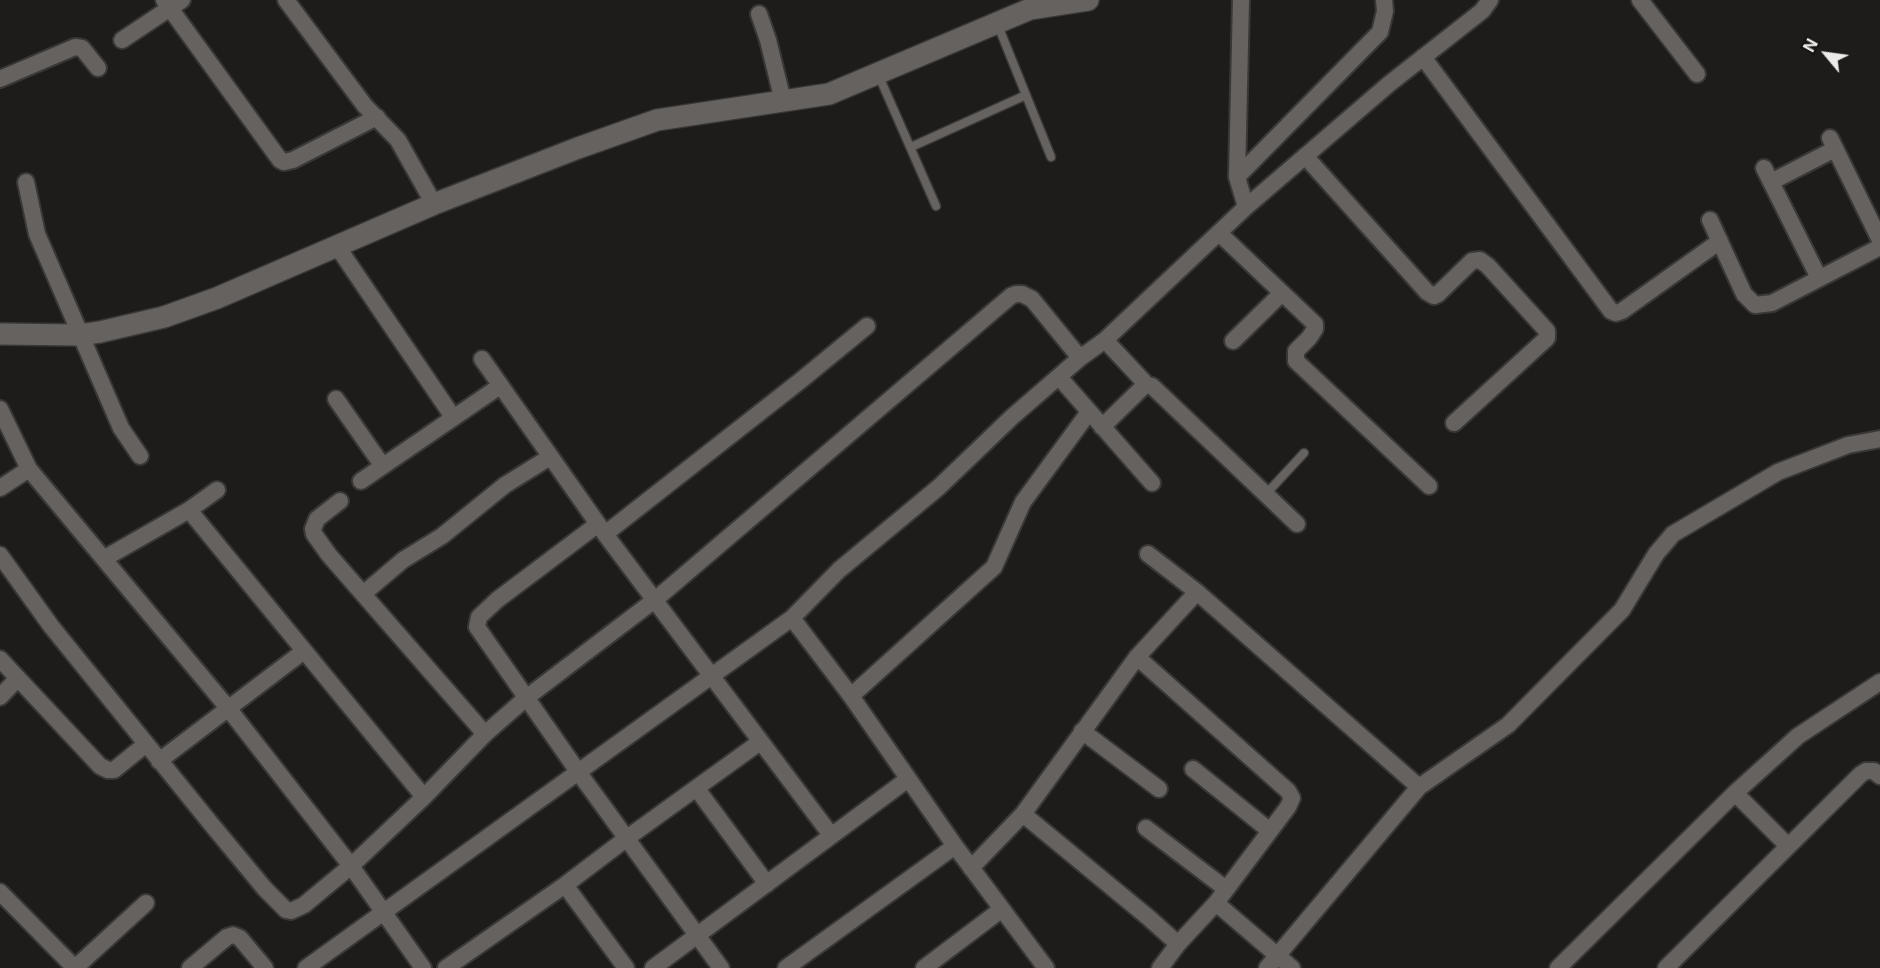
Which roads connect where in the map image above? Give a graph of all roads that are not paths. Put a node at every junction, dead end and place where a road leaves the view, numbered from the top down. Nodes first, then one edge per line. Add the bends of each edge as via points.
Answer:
1 (286, 0) edge
2 (1088, 0) edge
3 (1241, 0) edge
4 (1384, 0) edge
5 (1490, 0) edge
6 (1640, 0) edge
7 (172, 3) edge
8 (759, 14) dead end
9 (997, 23) junction
10 (122, 40) dead end
11 (1423, 57) junction
12 (98, 68) dead end
13 (878, 73) junction
14 (1697, 74) dead end
15 (0, 79) edge
16 (1026, 96) junction
17 (783, 101) junction
18 (377, 117) junction
19 (911, 147) junction
20 (1305, 156) junction
21 (1051, 157) dead end
22 (1237, 177) junction
23 (26, 182) dead end
24 (434, 204) junction
25 (936, 206) dead end
26 (1246, 207) junction
27 (1710, 220) dead end
28 (1219, 233) junction
29 (1880, 240) edge
30 (1720, 241) junction
31 (337, 246) junction
32 (1880, 247) edge
33 (1819, 278) junction
34 (1282, 292) junction
35 (867, 327) dead end
36 (0, 334) edge
37 (79, 334) junction
38 (1105, 340) junction
39 (1233, 341) dead end
40 (1080, 358) junction
41 (482, 360) dead end
42 (1059, 377) junction
43 (1147, 385) junction
44 (501, 386) junction
45 (336, 399) dead end
46 (0, 409) edge
47 (1089, 411) junction
48 (453, 417) junction
49 (1454, 423) dead end
50 (1102, 426) junction
51 (1880, 439) edge
52 (1304, 453) dead end
53 (140, 456) dead end
54 (550, 456) junction
55 (382, 465) junction
56 (29, 469) junction
57 (361, 481) dead end
58 (1152, 483) dead end
59 (1430, 486) dead end
60 (0, 488) edge
61 (217, 490) dead end
62 (1266, 494) junction
63 (340, 501) dead end
64 (189, 510) junction
65 (1297, 524) dead end
66 (602, 529) junction
67 (1148, 554) dead end
68 (0, 555) edge
69 (105, 558) junction
70 (1197, 592) junction
71 (363, 594) junction
72 (656, 599) junction
73 (792, 618) junction
74 (304, 651) junction
75 (1137, 657) junction
76 (0, 659) edge
77 (713, 677) junction
78 (18, 678) junction
79 (1880, 682) edge
80 (851, 696) junction
81 (0, 697) edge
82 (526, 698) junction
83 (228, 708) junction
84 (1082, 731) junction
85 (485, 734) junction
86 (760, 742) junction
87 (146, 744) junction
88 (159, 760) junction
89 (1193, 769) dead end
90 (579, 773) junction
91 (1880, 776) edge
92 (908, 779) junction
93 (1419, 787) junction
94 (697, 789) junction
95 (1159, 789) dead end
96 (1735, 793) junction
97 (424, 797) junction
98 (1023, 814) junction
99 (1146, 828) dead end
100 (1270, 831) junction
101 (831, 835) junction
102 (627, 838) junction
103 (955, 846) junction
104 (1788, 846) junction
105 (351, 866) junction
106 (972, 868) junction
107 (767, 884) junction
108 (565, 885) junction
109 (1226, 889) junction
110 (0, 892) edge
111 (146, 903) dead end
112 (1216, 903) junction
113 (1002, 909) junction
114 (383, 914) junction
115 (697, 935) junction
116 (1178, 944) junction
117 (1278, 955) junction
118 (1037, 965) edge
119 (75, 968) edge
120 (190, 968) edge
121 (265, 968) edge
122 (306, 968) edge
123 (422, 968) edge
124 (446, 968) edge
125 (626, 968) edge
126 (653, 968) edge
127 (722, 968) edge
128 (786, 968) edge
129 (924, 968) edge
130 (1160, 968) edge
131 (1267, 968) edge
132 (1292, 968) edge
133 (1558, 968) edge
134 (1666, 968) edge

1 - 18 street
2 - 9 street via 1030,9
3 - 22 street
4 - 22 street via 1380,32
5 - 11 street via 1482,11
6 - 14 street
7 - 10 street
7 - 18 street via 280,160 293,160
8 - 17 street
9 - 13 street
9 - 16 lane
11 - 20 street
11 - 30 street via 1611,311 1622,311
12 - 15 street via 82,48 75,47
13 - 17 street via 829,94
13 - 19 lane
16 - 19 lane
16 - 21 lane
17 - 24 street via 657,120
18 - 24 street via 398,140
19 - 25 lane
20 - 26 street
20 - 49 street via 1427,292 1438,294 1472,261 1480,260 1547,331 1547,338
22 - 26 street
23 - 37 street via 37,234
24 - 31 street
26 - 28 street
27 - 30 street
28 - 34 street
28 - 38 street
29 - 33 street via 1833,144 1768,175
30 - 33 street via 1744,294 1755,305 1772,303
31 - 37 street via 164,317
31 - 48 street
32 - 33 street
34 - 39 street
34 - 59 street via 1315,324 1309,338 1296,351 1296,361
35 - 66 street
36 - 37 street
37 - 53 street via 121,428
38 - 40 street
38 - 43 street
40 - 42 street
40 - 72 street via 1032,299 1022,294 1011,296
41 - 44 street
42 - 47 street
42 - 73 street via 939,487 839,570
43 - 50 street
43 - 62 street
44 - 48 street
44 - 54 street
45 - 55 street
46 - 56 street
47 - 50 street
47 - 80 street via 1023,502 994,567
48 - 55 street
50 - 58 street
51 - 93 street via 1848,446 1778,472 1673,534 1622,610 1508,725
52 - 62 lane
54 - 66 street
54 - 71 street via 403,560
55 - 57 street
56 - 60 street
56 - 69 street
61 - 64 street
62 - 65 street
63 - 71 street via 316,519 314,534
64 - 69 street
64 - 74 street
66 - 72 street
66 - 82 street via 496,600 479,617 477,627
67 - 70 street
68 - 87 street via 51,626
69 - 83 street
70 - 75 street
70 - 93 street
71 - 85 street
72 - 77 street
72 - 82 street
73 - 77 street
73 - 80 street
74 - 83 street
74 - 97 street
75 - 84 street
75 - 100 street via 1288,791 1291,802
76 - 78 street
77 - 86 street
77 - 90 street
78 - 81 street
78 - 87 street via 100,766 114,770
79 - 96 street via 1798,736
80 - 92 street
82 - 85 street
82 - 90 street
83 - 88 street
83 - 105 street
84 - 95 street
84 - 98 street
85 - 97 street
86 - 94 street
86 - 101 street
87 - 88 street
88 - 105 street via 265,889 286,909 291,911 304,905
89 - 100 street
90 - 102 street
90 - 114 street
91 - 104 street via 1874,771 1861,774
92 - 101 street
92 - 103 street
93 - 117 street
94 - 102 street
94 - 107 street
96 - 104 street
96 - 133 street
97 - 105 street
98 - 106 street
98 - 116 street
99 - 109 street
100 - 109 street
101 - 107 street
102 - 108 street
102 - 115 street
103 - 106 street
103 - 128 street
104 - 134 street
105 - 114 street
106 - 113 street
107 - 115 street
108 - 124 street
108 - 125 street
109 - 112 street
110 - 119 street
111 - 119 street
112 - 116 street
112 - 117 street
113 - 118 street
113 - 129 street
114 - 122 street
114 - 123 street
115 - 126 street
115 - 127 street
116 - 130 street
117 - 131 street
117 - 132 street
120 - 121 street via 233,935

